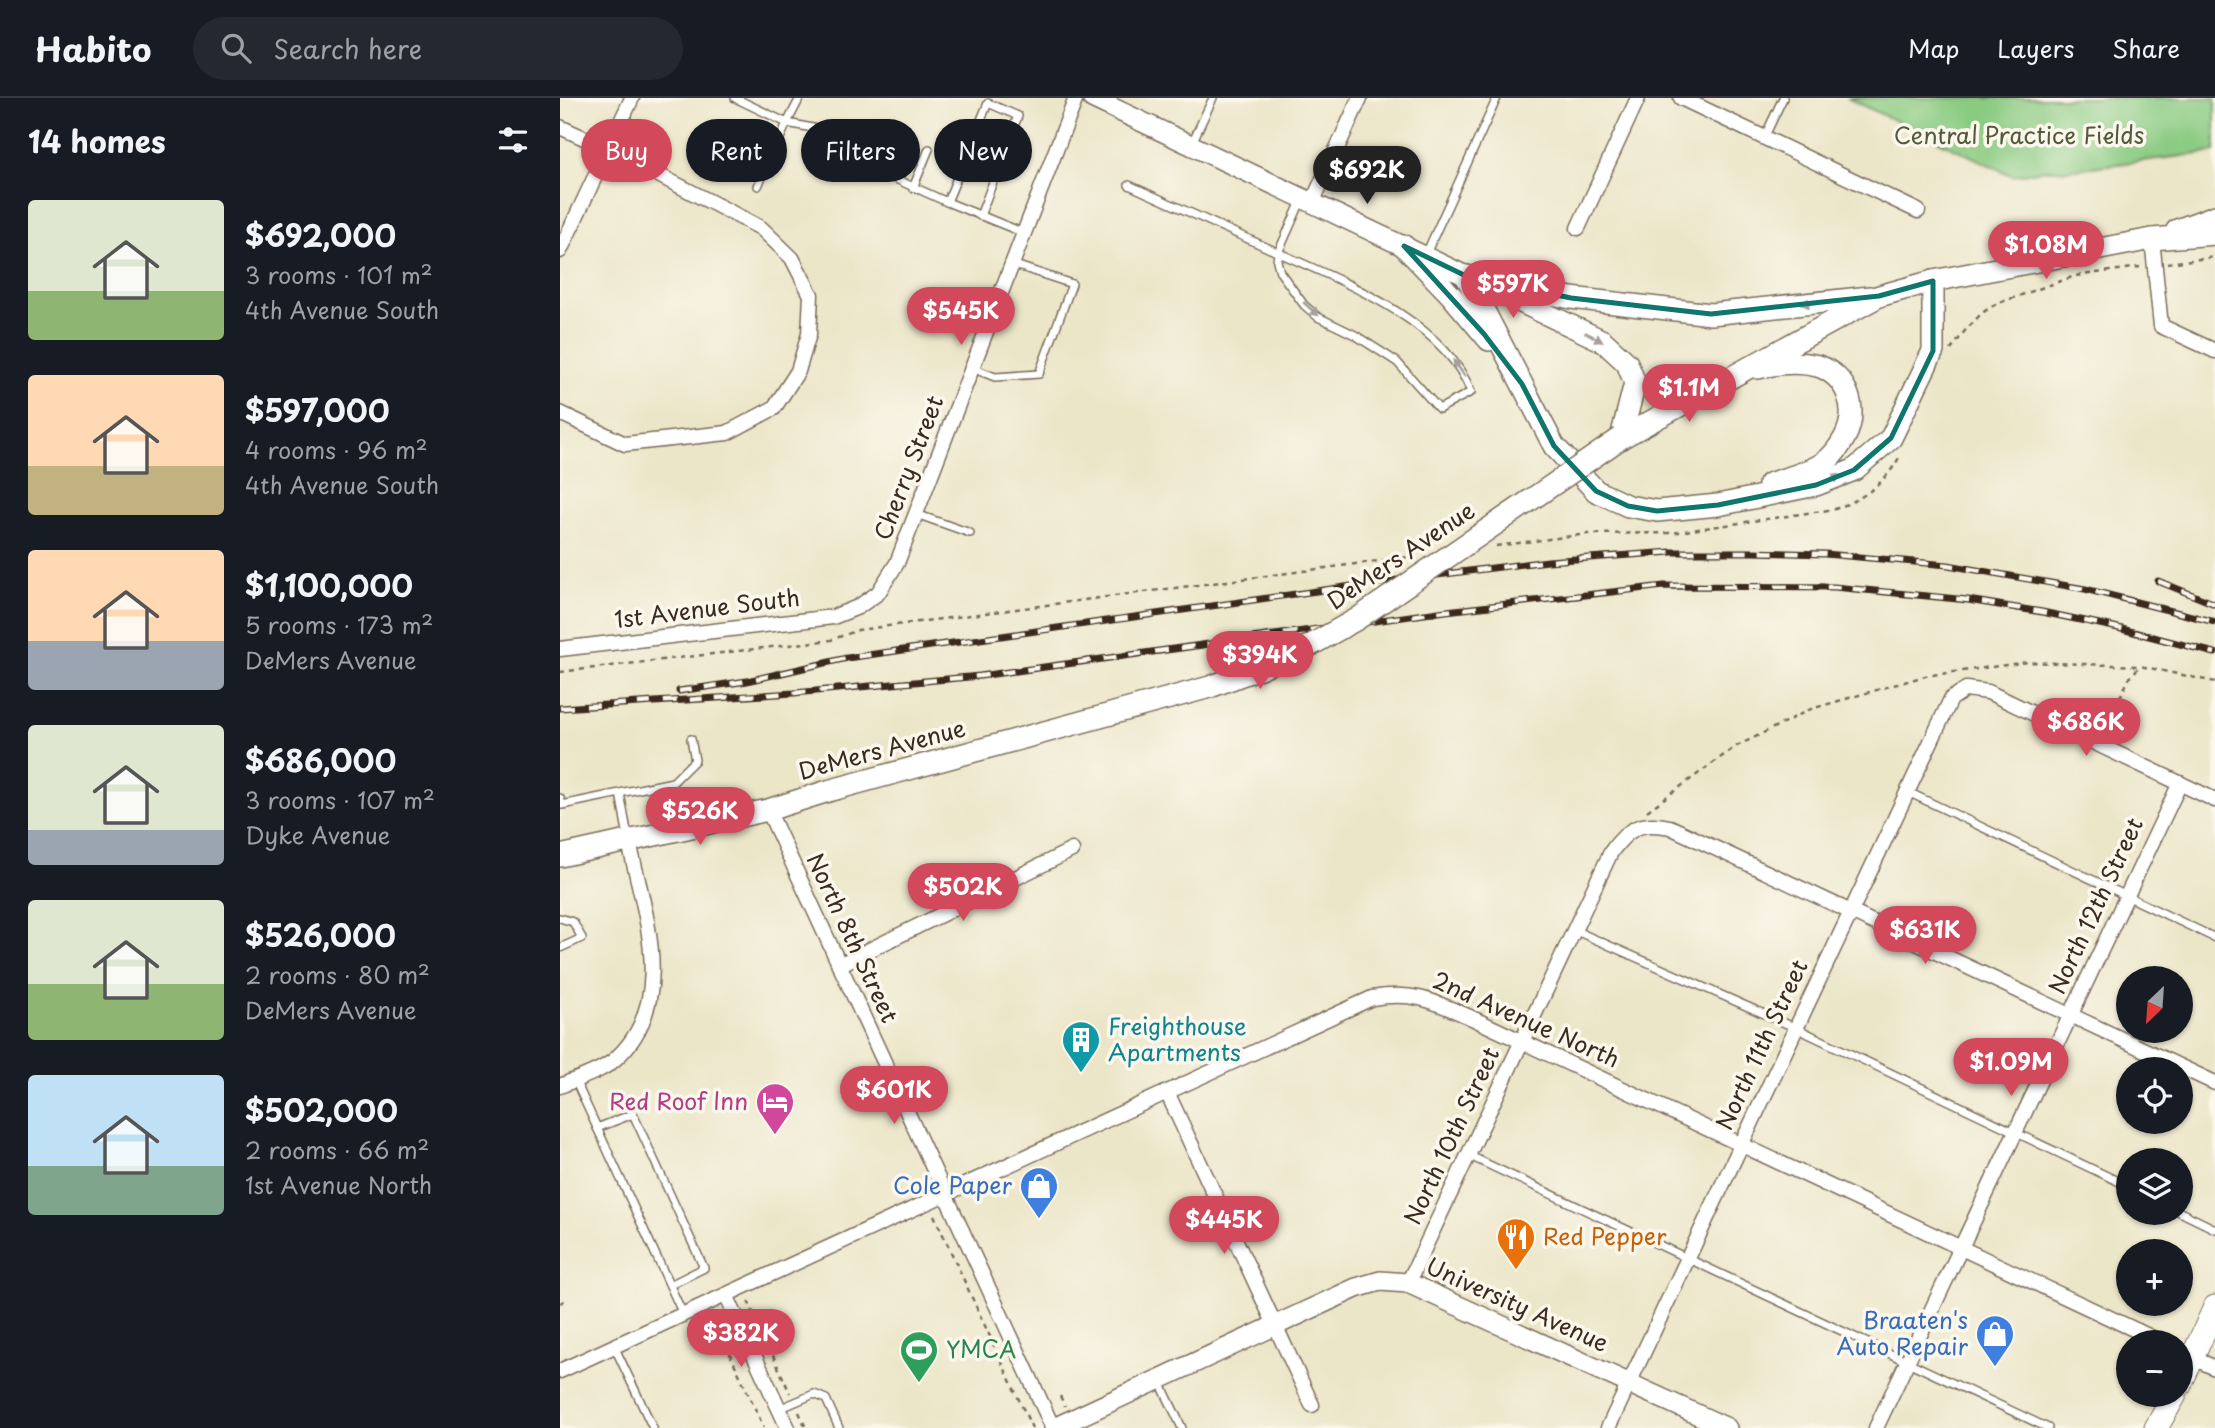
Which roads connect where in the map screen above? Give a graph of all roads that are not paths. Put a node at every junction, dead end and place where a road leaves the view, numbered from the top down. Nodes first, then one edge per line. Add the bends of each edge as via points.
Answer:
1 (632, 98) edge
2 (735, 98) edge
3 (800, 98) edge
4 (1076, 98) edge
5 (1092, 98) edge
6 (1213, 98) edge
7 (1360, 98) edge
8 (1497, 98) edge
9 (1638, 98) edge
10 (1681, 98) edge
11 (1783, 98) edge
12 (622, 119) edge
13 (779, 119) edge
14 (787, 123) joint
15 (560, 127) edge
16 (581, 137) edge
17 (1765, 138) junction
18 (1191, 145) junction
19 (929, 149) dead end
20 (592, 182) edge
21 (672, 182) edge
22 (760, 182) edge
23 (1129, 185) dead end
24 (758, 186) dead end
25 (913, 188) junction
26 (1307, 200) junction
27 (947, 202) junction
28 (1918, 211) dead end
29 (980, 216) junction
30 (2215, 216) edge
31 (1578, 228) dead end
32 (1024, 233) junction
33 (2215, 234) edge
34 (2152, 239) junction
35 (1404, 246) junction
36 (560, 251) edge
37 (1278, 253) junction
38 (1425, 256) junction
39 (1012, 264) junction
40 (1466, 276) junction
41 (1933, 281) junction
42 (1879, 296) junction
43 (2215, 351) edge
44 (972, 368) junction
45 (1736, 373) junction
46 (1522, 384) junction
47 (560, 412) edge
48 (1621, 438) junction
49 (1718, 505) junction
50 (916, 514) junction
51 (970, 533) dead end
52 (858, 607) joint
53 (560, 649) edge
54 (691, 739) dead end
55 (2180, 783) junction
56 (1907, 792) junction
57 (620, 793) junction
58 (560, 797) edge
59 (2215, 800) edge
60 (768, 810) junction
61 (629, 842) junction
62 (1072, 850) dead end
63 (560, 856) edge
64 (2126, 897) junction
65 (1850, 912) junction
66 (560, 918) edge
67 (1574, 930) junction
68 (2215, 938) edge
69 (560, 948) edge
70 (839, 965) junction
71 (2070, 1015) junction
72 (1796, 1028) junction
73 (1522, 1041) junction
74 (575, 1080) junction
75 (2215, 1083) edge
76 (560, 1086) edge
77 (1167, 1093) junction
78 (597, 1128) junction
79 (2014, 1130) junction
80 (1741, 1144) junction
81 (1468, 1155) junction
82 (2116, 1180) edge
83 (945, 1194) junction
84 (2193, 1218) edge
85 (2215, 1229) edge
86 (1961, 1247) junction
87 (1688, 1258) junction
88 (1408, 1283) junction
89 (670, 1285) junction
90 (726, 1295) junction
91 (2215, 1307) edge
92 (682, 1314) junction
93 (1276, 1324) junction
94 (2136, 1330) edge
95 (2193, 1344) edge
96 (614, 1346) junction
97 (2193, 1357) edge
98 (1907, 1362) junction
99 (2215, 1368) edge
100 (560, 1371) edge
101 (1159, 1379) junction
102 (1629, 1382) junction
103 (1312, 1405) dead end
104 (2168, 1407) edge
105 (779, 1409) junction
106 (653, 1428) edge
107 (788, 1428) edge
108 (839, 1428) edge
109 (1053, 1428) edge
110 (1182, 1428) edge
111 (1608, 1428) edge
112 (1727, 1428) edge
113 (1876, 1428) edge
114 (2048, 1428) edge
115 (2156, 1428) edge

1 - 12 street
2 - 13 lane
3 - 14 lane
4 - 32 street, Cherry Street
5 - 18 street
6 - 18 lane
7 - 26 street
8 - 38 lane
9 - 31 street
10 - 17 street
11 - 17 lane
14 - 25 lane via 838,133 840,154
15 - 16 street
17 - 28 street
18 - 26 street
19 - 25 lane
20 - 36 street
21 - 47 street via 761,228 792,258 811,295 809,334 798,371 774,408 727,433 625,444
22 - 24 lane
23 - 37 lane
25 - 27 lane
26 - 35 street
26 - 37 lane
27 - 29 lane
27 - 29 lane via 988,103 1018,116
29 - 32 lane
30 - 34 main road, DeMers Avenue
32 - 39 street, Cherry Street
33 - 34 main road, DeMers Avenue
34 - 41 main road, DeMers Avenue
34 - 43 street via 2161,326
35 - 38 street
35 - 46 main road via 1485,334
37 -> 37 lane via 1280,272 1304,305 1397,362 1439,409 1471,392 1447,351 1418,327 1372,297
38 - 40 street
39 - 44 street, Cherry Street
39 - 44 lane via 1072,284 1038,374 995,377
42 -> 40 main road via 1711,314 1571,298
40 - 46 main road
40 -> 48 main road via 1603,341 1627,363 1635,383
41 - 42 main road, DeMers Avenue
49 -> 41 main road via 1816,485 1854,470 1891,438 1933,351
42 - 45 main road, DeMers Avenue
44 - 50 street, Cherry Street
45 - 48 main road, DeMers Avenue
45 - 49 main road via 1775,363 1820,367 1844,384 1851,404 1851,425 1839,449 1820,465
46 - 49 main road via 1554,446 1596,491 1628,506 1657,511
48 - 60 main road, DeMers Avenue, bridge via 1357,619 1260,668 1161,701
50 - 51 lane
50 - 52 street, Cherry Street via 897,563 878,593
52 - 53 street, 1st Avenue South via 833,617
54 - 57 lane via 695,760 673,782
55 - 56 street, North 11th Street via 1987,692 1966,688 1951,699
55 - 59 street
55 - 64 street, North 12th Street
56 - 64 lane
56 - 65 street, North 11th Street
57 - 58 lane via 562,805
57 - 61 lane
60 - 61 main road, DeMers Avenue
60 - 70 street, North 8th Street
61 - 63 main road, DeMers Avenue
61 - 74 street via 653,956 650,996 640,1031 612,1062
62 - 70 street
64 - 68 lane
64 - 71 street, North 12th Street
65 - 67 street, North 10th Street via 1670,827 1653,824 1623,836 1611,852
65 - 71 street
65 - 72 street, North 11th Street
66 - 69 lane via 573,922 582,938
67 - 72 lane
67 - 73 street, North 10th Street
70 - 83 street, North 8th Street
71 - 75 street
71 - 79 street, North 12th Street
72 - 79 lane
72 - 80 street, North 11th Street
73 - 77 street, 2nd Avenue North via 1433,1001 1413,996 1371,998
73 - 80 street, 2nd Avenue North
73 - 81 street, North 10th Street
74 - 76 street
74 - 78 lane
77 - 83 street, 2nd Avenue North
77 - 93 street
78 - 89 lane
78 - 89 lane via 634,1114 704,1268
79 - 82 lane
79 - 86 street, North 12th Street
80 - 86 street, 2nd Avenue North
80 - 87 street, North 11th Street
81 - 87 lane
81 - 88 street, North 10th Street
83 - 90 street, 2nd Avenue North
83 - 109 street, North 8th Street
84 - 85 lane
86 - 94 street, 2nd Avenue North
86 - 98 street, North 12th Street
87 - 98 lane
87 - 102 street, North 11th Street
88 - 93 street, University Avenue via 1380,1281 1356,1288
88 - 102 street, University Avenue
89 - 92 lane
90 - 92 street, 2nd Avenue North
90 - 105 street
91 - 95 main road
92 - 96 street, 2nd Avenue North
93 - 101 street, University Avenue
93 - 103 street
96 - 100 street, 2nd Avenue North
96 - 106 lane
97 - 99 street
98 - 113 street, North 12th Street
98 - 114 lane
101 - 109 street, University Avenue
101 - 110 lane
102 - 111 street, North 11th Street
102 - 112 street, University Avenue
104 - 115 main road
105 - 107 street
105 - 108 lane via 814,1394 826,1399

